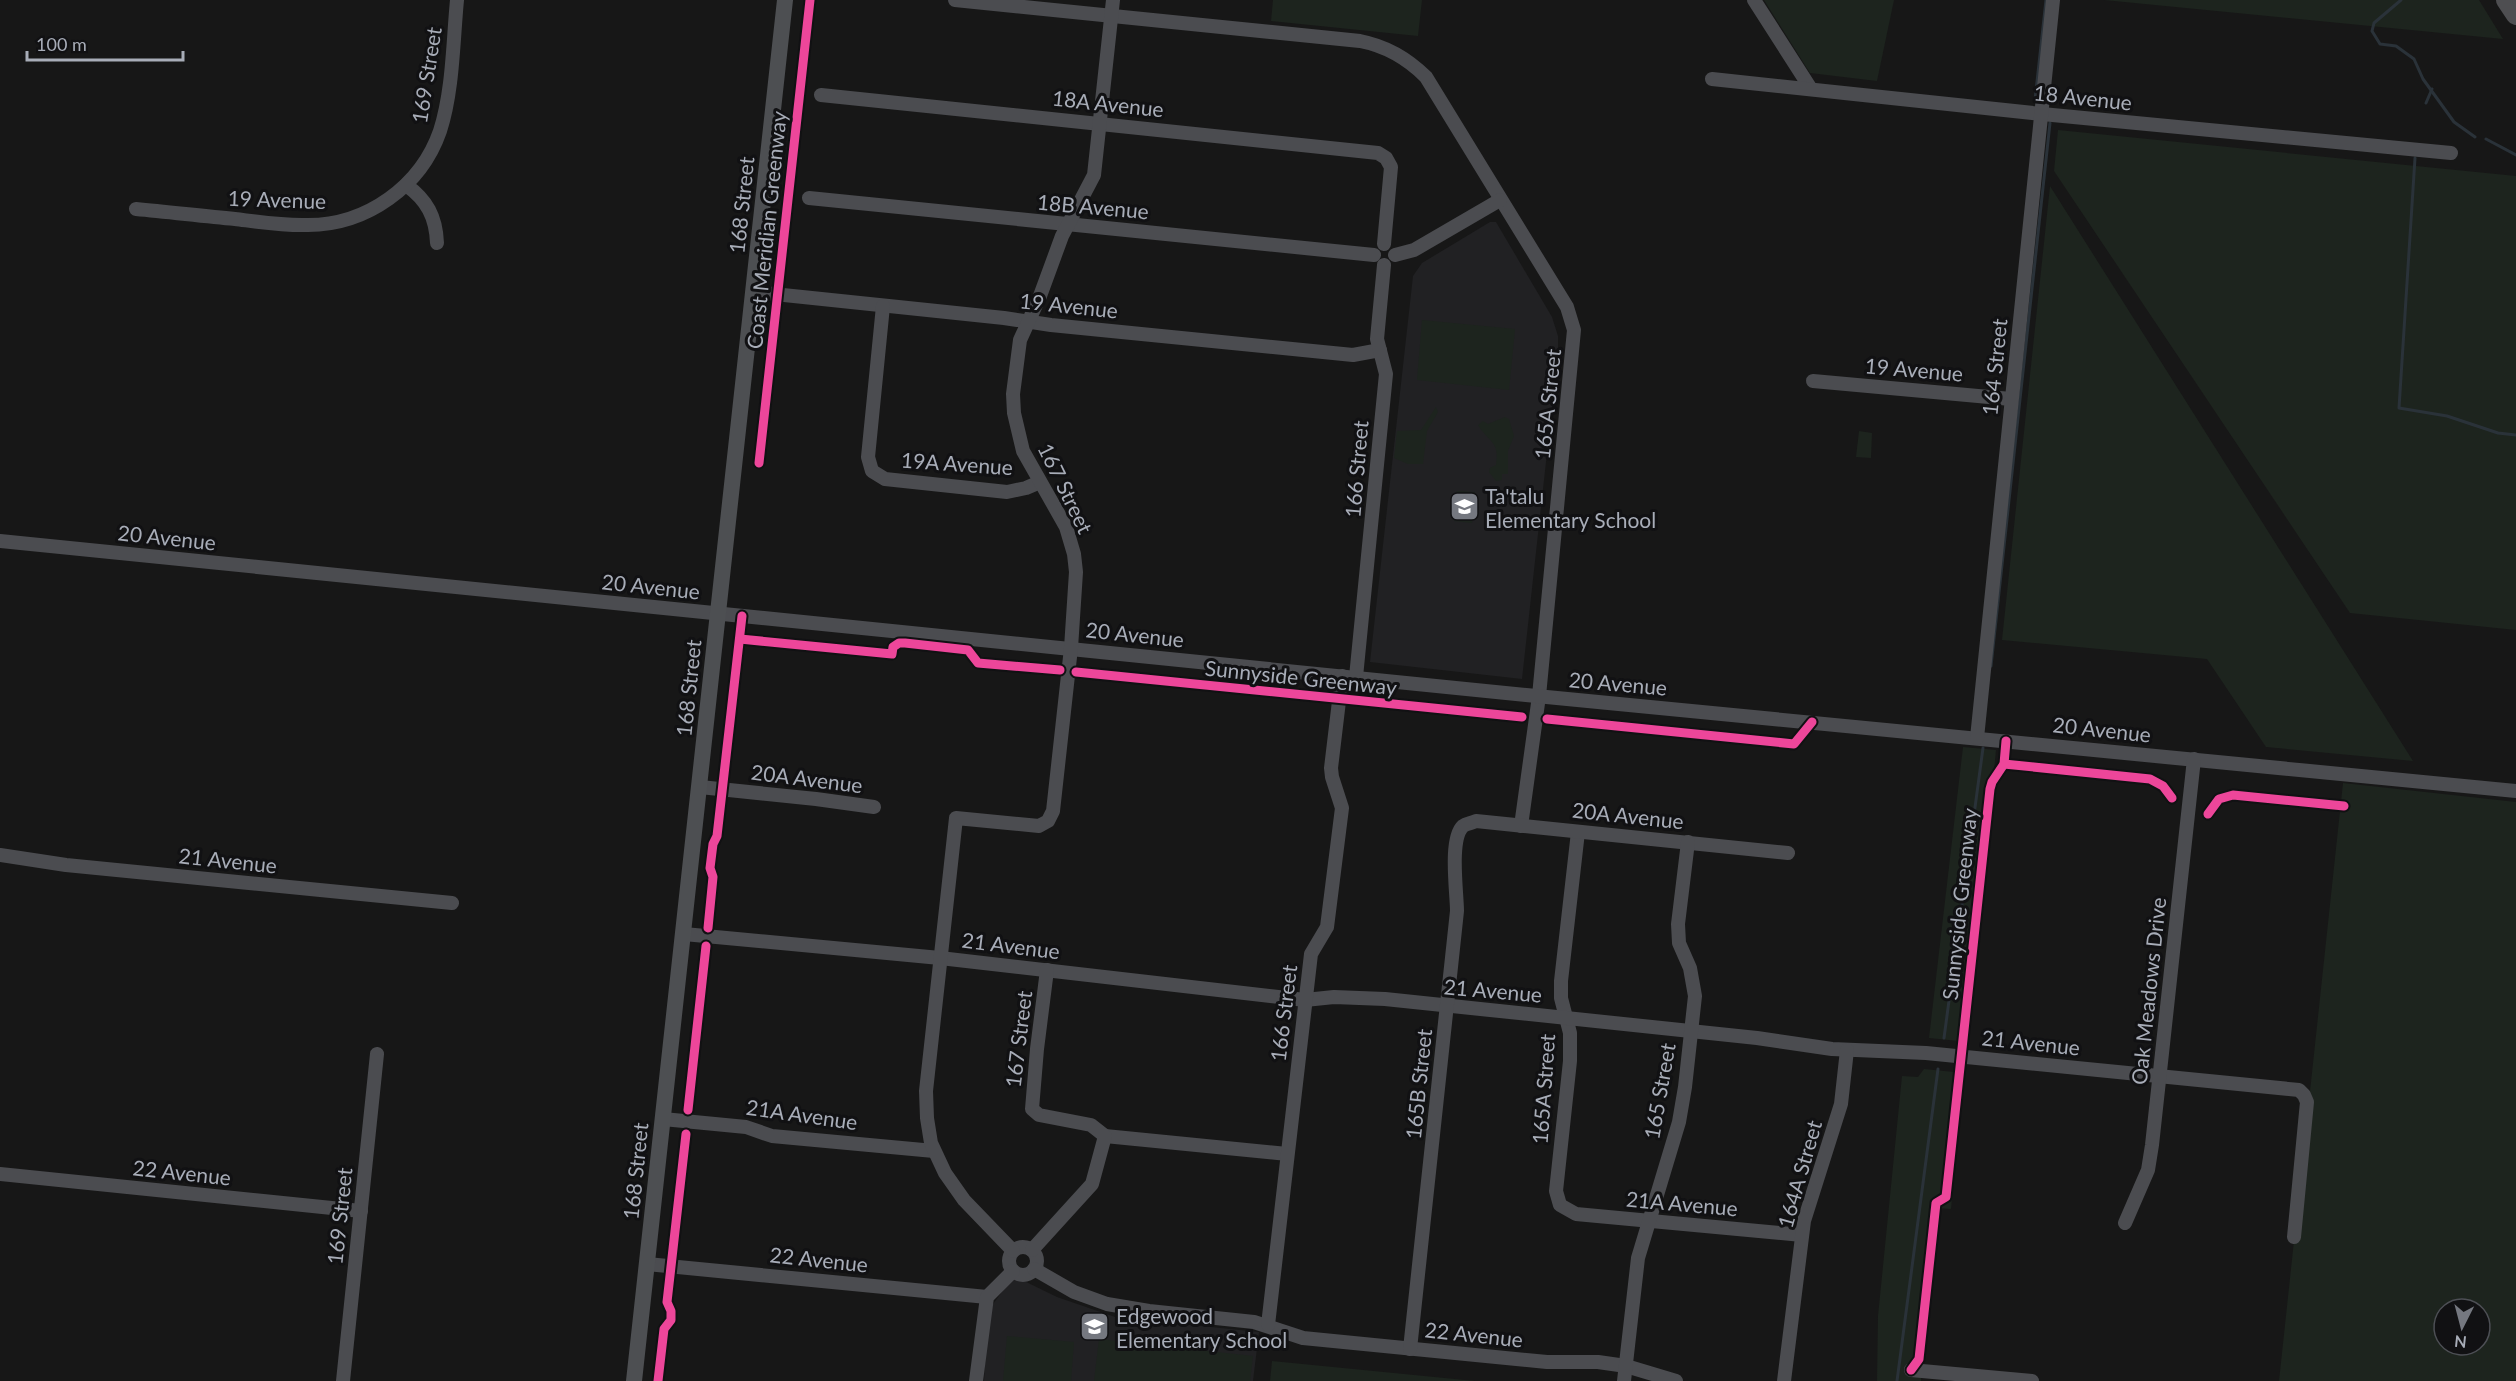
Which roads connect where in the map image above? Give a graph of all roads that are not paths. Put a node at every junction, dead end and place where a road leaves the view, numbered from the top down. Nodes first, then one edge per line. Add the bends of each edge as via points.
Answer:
1 (458, 0) edge
2 (785, 0) edge
3 (955, 0) edge
4 (1113, 0) edge
5 (1754, 0) edge
6 (2053, 0) edge
7 (2506, 0) edge
8 (2513, 0) edge
9 (2516, 6) edge
10 (1111, 15) junction
11 (2516, 15) edge
12 (1712, 79) dead end
13 (1811, 89) junction
14 (820, 95) dead end
15 (2042, 114) junction
16 (1101, 123) junction
17 (2451, 153) dead end
18 (406, 184) junction
19 (809, 198) dead end
20 (1500, 200) junction
21 (136, 209) dead end
22 (1069, 224) junction
23 (437, 243) dead end
24 (1384, 244) junction
25 (1374, 255) junction
26 (1395, 255) junction
27 (1384, 265) junction
28 (754, 292) junction
29 (883, 306) junction
30 (1027, 322) junction
31 (1380, 350) junction
32 (1812, 381) dead end
33 (2011, 399) junction
34 (1040, 482) junction
35 (0, 541) edge
36 (719, 614) junction
37 (1071, 648) junction
38 (1342, 676) junction
39 (1356, 677) junction
40 (1539, 696) junction
41 (1977, 738) junction
42 (2194, 759) junction
43 (700, 787) junction
44 (2516, 791) edge
45 (874, 807) dead end
46 (1464, 825) joint
47 (1521, 826) junction
48 (1578, 832) junction
49 (1688, 842) junction
50 (1788, 853) dead end
51 (0, 855) edge
52 (452, 903) dead end
53 (684, 934) junction
54 (940, 958) junction
55 (1047, 970) junction
56 (1305, 1000) junction
57 (1448, 1007) junction
58 (1566, 1018) junction
59 (1691, 1032) junction
60 (1847, 1050) junction
61 (377, 1054) dead end
62 (2160, 1076) junction
63 (663, 1119) junction
64 (1105, 1136) junction
65 (934, 1151) junction
66 (1287, 1154) junction
67 (0, 1174) edge
68 (1560, 1205) joint
69 (361, 1211) junction
70 (1649, 1221) junction
71 (2125, 1223) dead end
72 (1802, 1235) junction
73 (2294, 1237) dead end
74 (1032, 1250) junction
75 (1013, 1251) junction
76 (647, 1264) junction
77 (1034, 1269) junction
78 (1013, 1271) junction
79 (987, 1297) junction
80 (1268, 1325) junction
81 (1410, 1349) junction
82 (1626, 1366) junction
83 (1911, 1370) dead end
84 (2013, 1380) edge
85 (343, 1381) edge
86 (634, 1381) edge
87 (976, 1381) edge
88 (1624, 1381) edge
89 (1676, 1381) edge
90 (1784, 1381) edge
91 (2032, 1381) edge

1 - 18 street, 169 Street via 444,116 430,153
2 - 28 main road, 168 Street
3 - 10 street
4 - 10 street, 167 Street
5 - 13 street
6 - 15 street, 164 Street
7 - 11 highway
8 - 9 highway
10 - 16 street, 167 Street
10 - 20 street, 165A Street via 1360,41 1388,50 1415,66 1432,86
12 - 13 street, 18 Avenue
13 - 15 street, 18 Avenue
14 - 16 street, 18A Avenue
15 - 17 street, 18 Avenue
15 - 33 street, 164 Street
16 - 22 street, 167 Street via 1094,175
16 - 24 street, 18A Avenue via 1378,153 1388,161 1391,171
18 - 21 street, 19 Avenue via 382,204 324,225
18 - 23 street via 430,208
19 - 22 street, 18B Avenue
20 - 26 street via 1414,250
20 - 40 street, 165A Street via 1567,307 1574,330
22 - 25 street, 18B Avenue
22 - 30 street, 167 Street
24 - 25 street via 1377,247
24 - 26 street via 1393,247
25 - 27 street via 1377,263
26 - 27 street via 1391,263
27 - 31 street, 166 Street
28 - 29 street, 19 Avenue
28 - 36 main road, 168 Street
29 - 30 street, 19 Avenue
29 - 34 street, 19A Avenue via 868,457 872,471 885,479 1007,492
30 - 31 street, 19 Avenue via 1353,355
30 - 34 street, 167 Street via 1017,356 1014,413 1023,452
31 - 39 street, 166 Street via 1386,375
32 - 33 street, 19 Avenue
33 - 41 street, 164 Street
34 - 37 street, 167 Street via 1059,512 1074,554
35 - 36 street, 20 Avenue
36 - 37 street, 20 Avenue
36 - 43 main road, 168 Street
37 - 38 street, 20 Avenue
37 - 54 street, 167 Street via 1053,811 1048,821 1039,826 956,818
38 - 39 street, 20 Avenue
38 - 56 street, 166 Street via 1331,768 1342,808 1327,927 1311,954
39 - 40 street, 20 Avenue
40 - 41 street, 20 Avenue
40 - 47 street, 165A Street
41 - 42 street, 20 Avenue
42 - 44 street, 20 Avenue
42 - 62 street, Oak Meadows Drive
43 - 45 street, 20A Avenue
43 - 53 main road, 168 Street
46 - 47 street, 20A Avenue via 1476,821
46 - 57 street, 165B Street via 1455,852 1457,911
47 - 48 street, 20A Avenue
48 - 49 street, 20A Avenue
48 - 58 street, 165A Street via 1561,981
49 - 50 street, 20A Avenue
49 - 59 street, 165 Street via 1678,924 1679,944 1690,968 1695,996
51 - 52 street, 21 Avenue
53 - 54 street, 21 Avenue
53 - 63 main road, 168 Street
54 - 55 street, 21 Avenue
54 - 65 street via 926,1091
55 - 56 street, 21 Avenue
55 - 64 street, 167 Street via 1032,1109 1091,1125
56 - 57 street, 21 Avenue via 1364,998
56 - 66 street, 166 Street
57 - 58 street, 21 Avenue
57 - 81 street, 165B Street
58 - 59 street, 21 Avenue
58 - 68 street, 165A Street via 1570,1061 1556,1191
59 - 60 street, 21 Avenue
59 - 70 street, 165 Street via 1681,1113
60 - 62 street, 21 Avenue via 1926,1053
60 - 72 street, 164A Street via 1841,1104
61 - 69 street, 169 Street
62 - 71 street, Oak Meadows Drive via 2148,1170
62 - 73 street, 21 Avenue via 2299,1090 2304,1095 2307,1102
63 - 65 street, 21A Avenue via 746,1127 772,1136
63 - 76 main road, 168 Street
64 - 66 street
64 - 74 street via 1092,1184
65 - 75 street via 964,1200
66 - 80 street, 166 Street
67 - 69 street, 22 Avenue
68 - 70 street, 21A Avenue via 1576,1214
69 - 85 street, 169 Street
70 - 72 street, 21A Avenue
70 - 82 street, 165 Street via 1638,1258
72 - 90 street, 164A Street
74 - 75 street via 1020,1247
74 - 77 street via 1037,1257
75 - 78 street via 1009,1258
76 - 79 street, 22 Avenue
76 - 86 main road, 168 Street
77 - 78 street via 1026,1275
77 - 80 street, 22 Avenue via 1074,1292 1107,1304
78 - 79 street
79 - 87 street
80 - 81 street, 22 Avenue via 1303,1338
81 - 82 street, 22 Avenue
82 - 88 street, 165 Street
82 - 89 street, 22 Avenue
83 - 84 street
84 - 91 street

